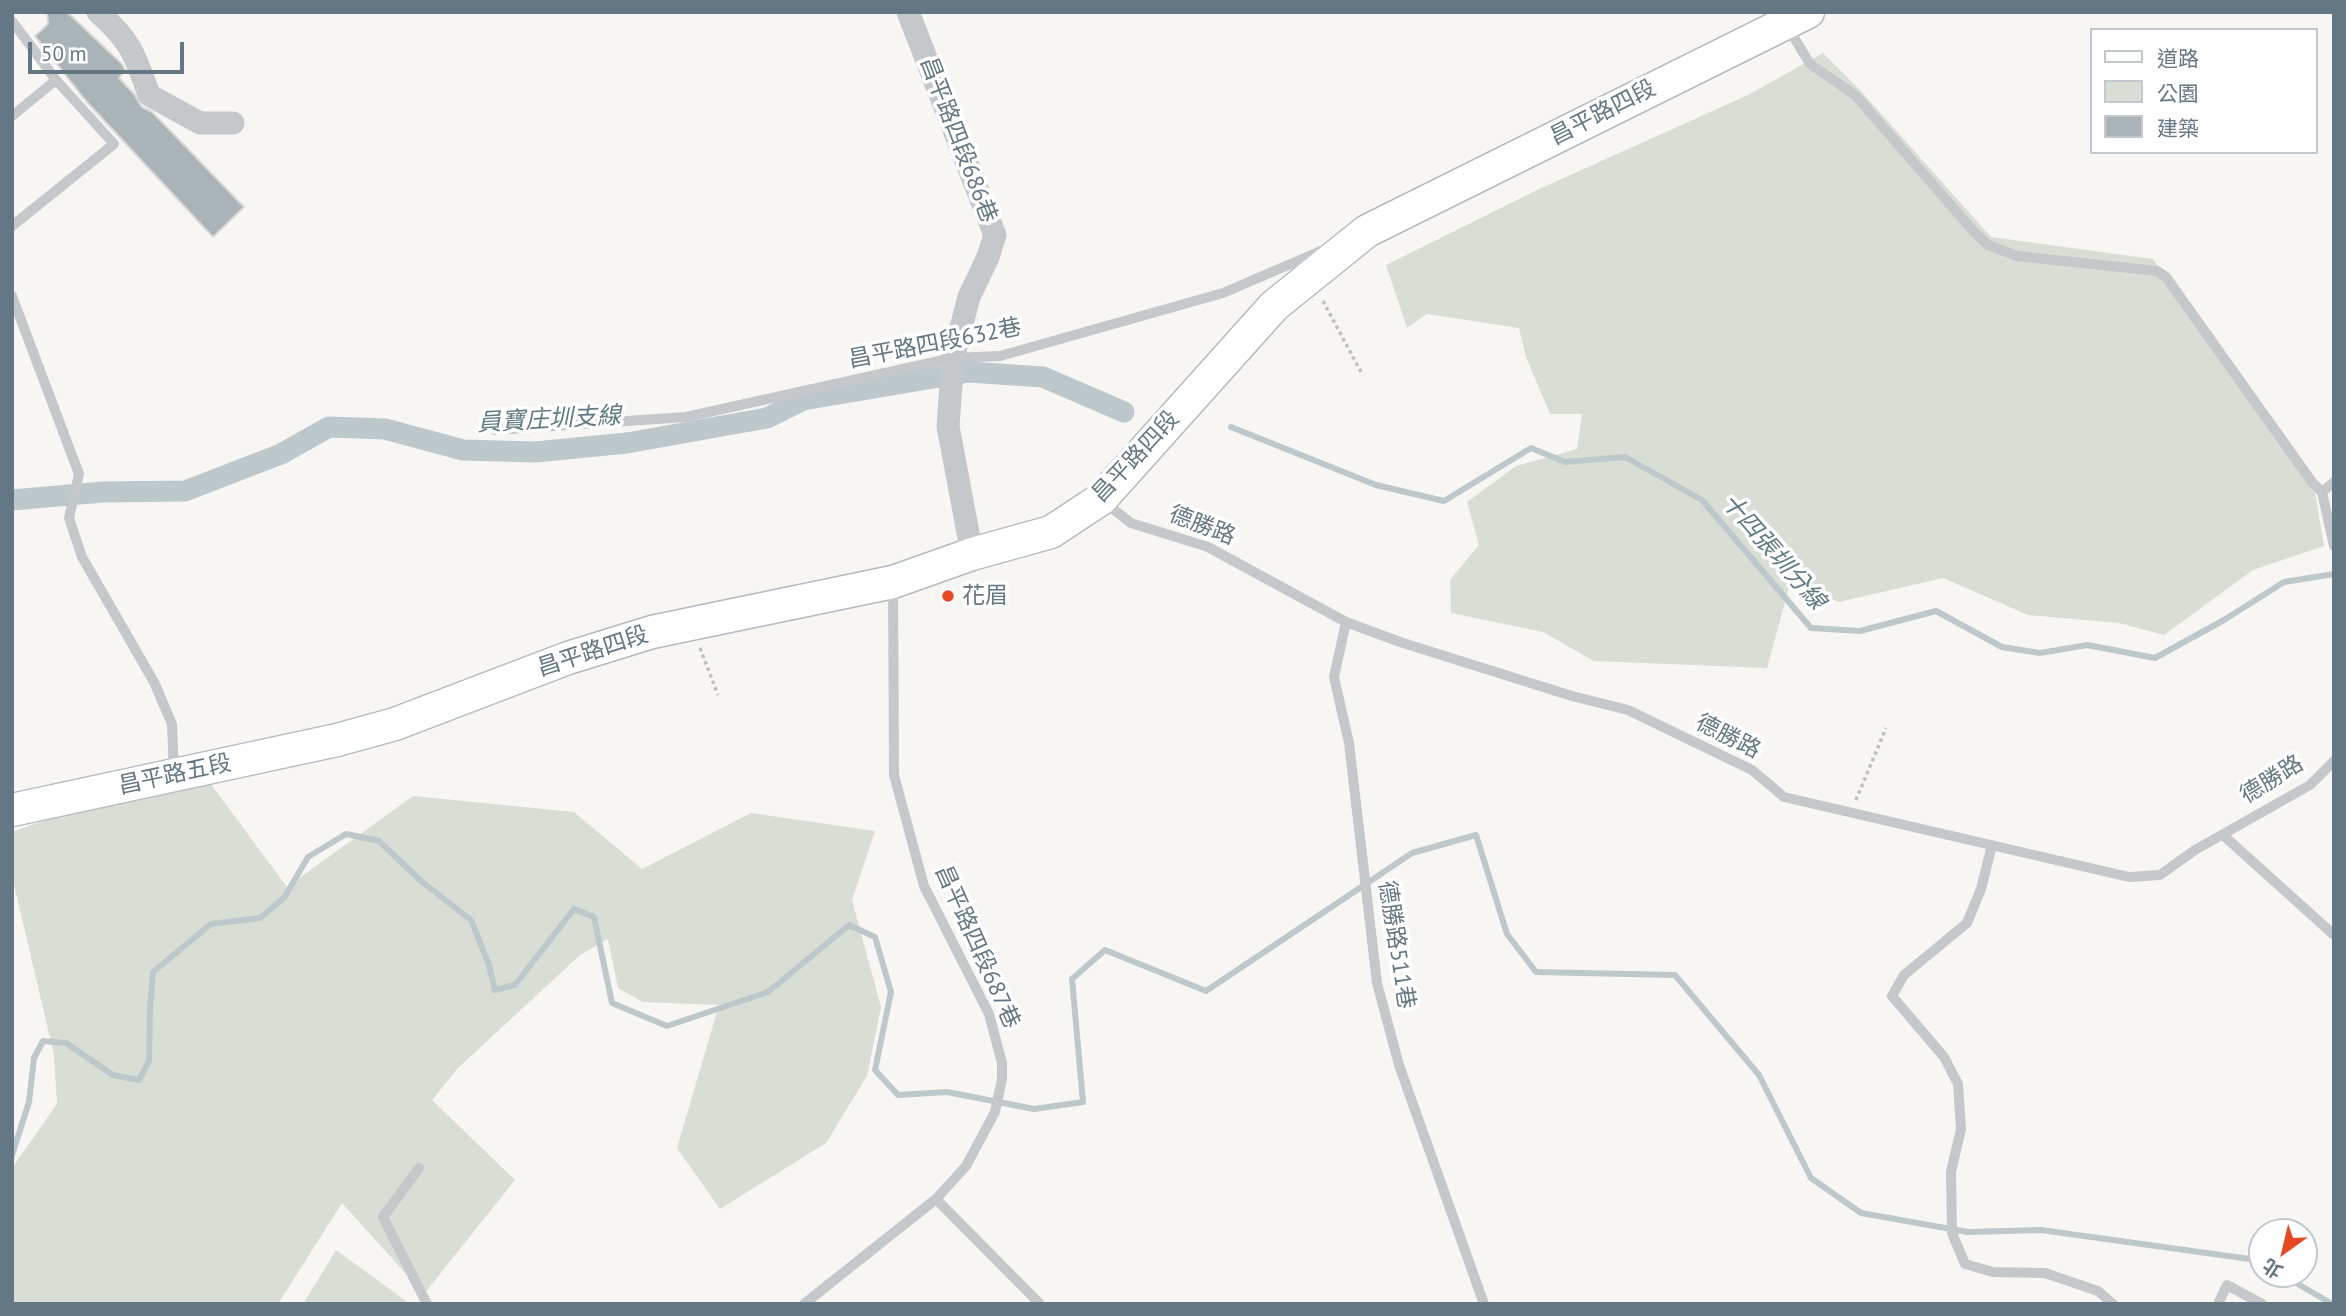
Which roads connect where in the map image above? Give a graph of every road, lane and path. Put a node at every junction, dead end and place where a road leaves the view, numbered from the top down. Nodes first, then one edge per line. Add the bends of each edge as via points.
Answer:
1 (98, 12) edge
2 (908, 12) edge
3 (1797, 18) edge
4 (12, 21) edge
5 (57, 80) junction
6 (12, 116) edge
7 (233, 123) dead end
8 (12, 226) edge
9 (1367, 231) junction
10 (1310, 277) junction
11 (12, 296) edge
12 (953, 358) junction
13 (1361, 372) dead end
14 (495, 430) dead end
15 (2334, 482) edge
16 (2322, 492) junction
17 (1101, 499) junction
18 (2334, 546) edge
19 (972, 554) junction
20 (893, 582) junction
21 (1346, 622) junction
22 (691, 623) junction
23 (719, 695) dead end
24 (1886, 728) dead end
25 (337, 740) joint
26 (2334, 761) edge
27 (174, 775) junction
28 (12, 810) edge
29 (1851, 813) junction
30 (2223, 835) junction
31 (1992, 845) junction
32 (2334, 935) edge
33 (419, 1168) dead end
34 (936, 1199) junction
35 (427, 1304) edge
36 (804, 1304) edge
37 (1040, 1304) edge
38 (1484, 1304) edge
39 (2113, 1304) edge
40 (2218, 1304) edge
41 (2262, 1304) edge

1 - 7 street via 135,53 149,95 200,123
2 - 12 street, 昌平路四段686巷 via 995,235 969,298
3 - 9 street, 昌平路四段
3 - 16 lane via 1810,64 1855,95 1988,245 2017,256 2157,271 2166,277
4 - 5 lane
5 - 6 lane
5 - 8 lane via 114,144
9 - 10 street, 昌平路四段
9 - 12 lane, 昌平路四段632巷 via 1223,293 1000,356
10 - 13 path
10 - 17 street, 昌平路四段 via 1274,306
11 - 27 lane via 79,474 69,518 82,557 154,682 172,724
12 - 14 lane, 昌平路四段632巷 via 686,417
12 - 19 street, 昌平路四段686巷 via 948,426
15 - 16 lane
16 - 18 lane
17 - 19 street, 昌平路四段 via 1051,531
17 - 21 lane, 德勝路 via 1131,523 1208,547
19 - 20 street, 昌平路四段
20 - 22 street, 昌平路四段
20 - 34 lane, 昌平路四段687巷 via 894,775 924,886 989,1014 1002,1063 995,1112 966,1166
21 - 29 lane, 德勝路 via 1628,710 1752,771 1784,797
21 - 38 lane, 德勝路511巷 via 1334,677 1349,743 1377,983 1399,1065
22 - 23 path
22 - 25 street, 昌平路四段 via 568,657 395,724
24 - 29 path
25 - 27 street, 昌平路五段
26 - 30 lane, 德勝路 via 2310,785
27 - 28 street, 昌平路五段
29 - 31 lane, 德勝路
30 - 31 lane, 德勝路 via 2160,875 2129,877
30 - 32 lane
31 - 39 lane via 1967,923 1904,975 1892,996 1944,1057 1958,1084 1961,1129 1951,1172 1952,1233 1965,1264 1993,1272 2045,1273 2098,1291
33 - 35 lane via 383,1217
34 - 36 lane
34 - 37 lane
40 - 41 lane via 2227,1285

